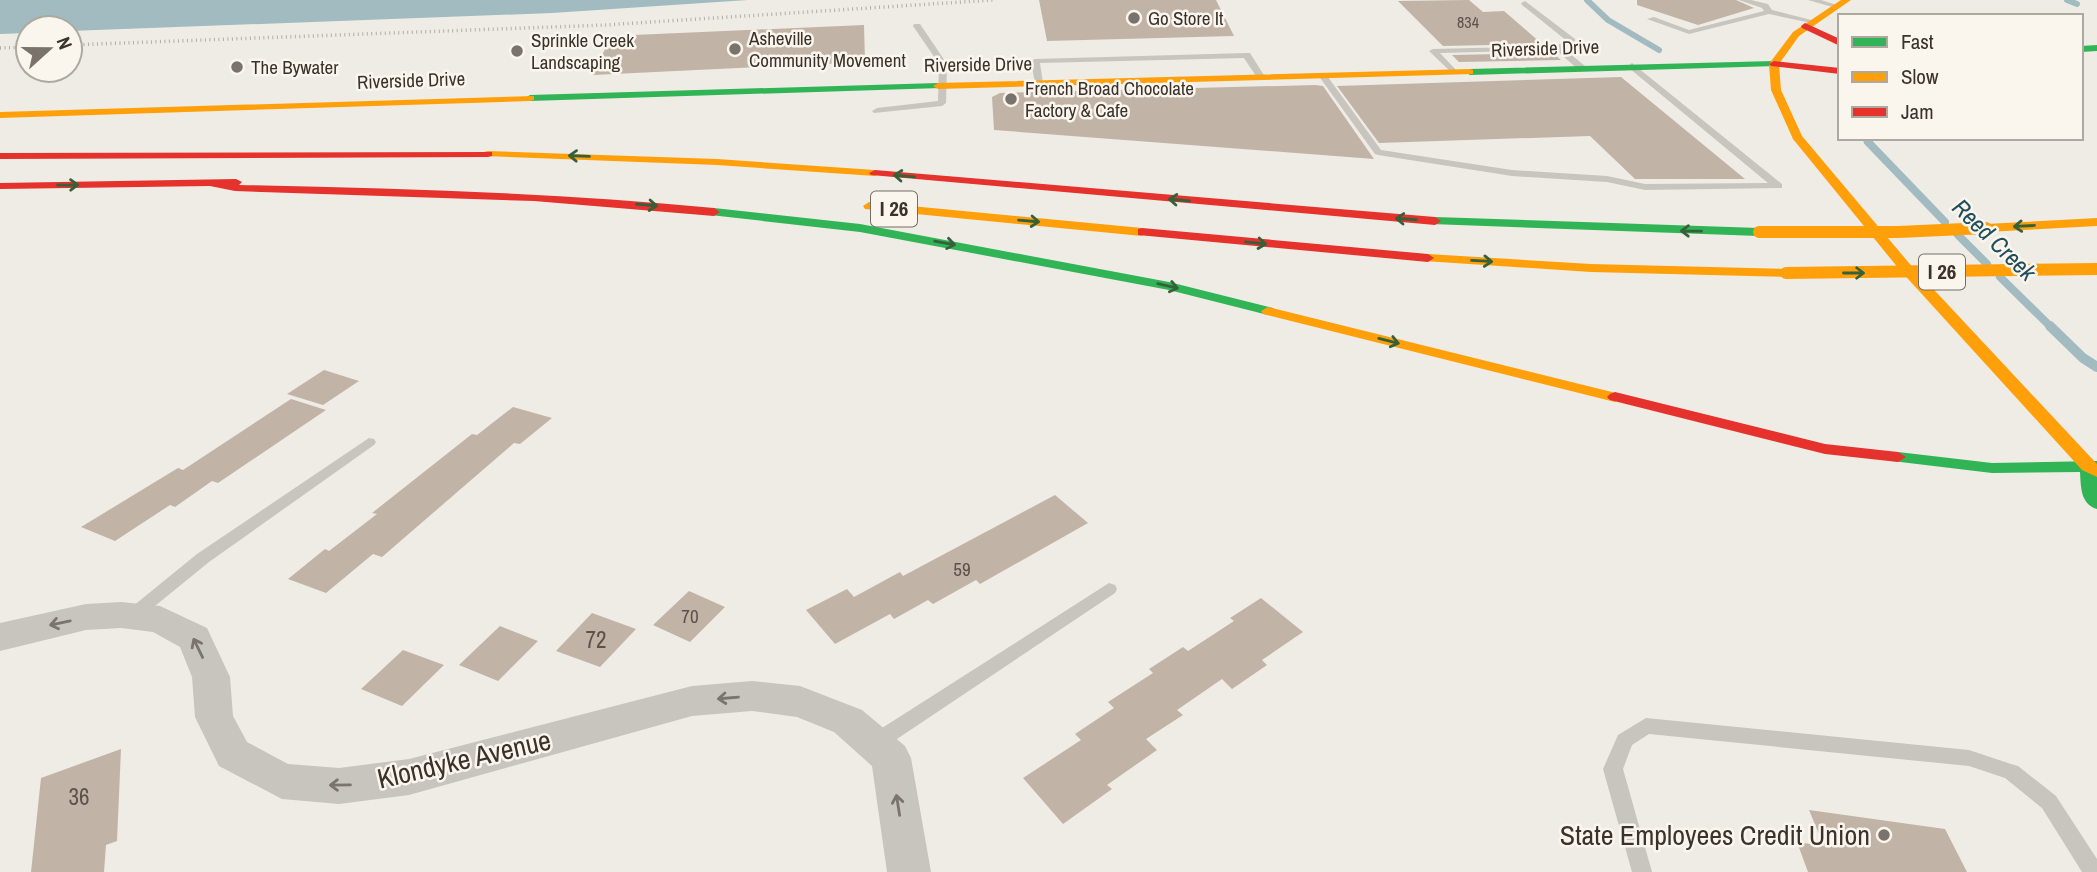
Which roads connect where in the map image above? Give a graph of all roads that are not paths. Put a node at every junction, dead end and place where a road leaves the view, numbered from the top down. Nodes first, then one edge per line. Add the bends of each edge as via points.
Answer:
1 (1743, 0) edge
2 (1812, 0) edge
3 (1842, 3) edge
4 (1525, 4) dead end
5 (1769, 12) junction
6 (1651, 19) dead end
7 (1808, 24) junction
8 (917, 26) dead end
9 (1838, 42) edge
10 (1558, 48) junction
11 (1838, 58) edge
12 (1774, 64) junction
13 (1632, 66) junction
14 (1582, 68) junction
15 (1453, 71) junction
16 (1838, 71) edge
17 (1322, 75) junction
18 (1261, 77) junction
19 (1039, 83) junction
20 (944, 85) junction
21 (877, 111) dead end
22 (0, 115) edge
23 (0, 156) edge
24 (212, 183) junction
25 (0, 186) edge
26 (676, 192) dead end
27 (849, 204) dead end
28 (2097, 222) edge
29 (2097, 269) edge
30 (369, 442) dead end
31 (2094, 468) edge
32 (2097, 503) edge
33 (1110, 589) dead end
34 (132, 616) junction
35 (0, 637) edge
36 (874, 744) junction
37 (909, 872) edge
38 (1642, 872) edge
39 (2094, 872) edge

1 - 5 lane via 1765,6
2 - 3 lane
3 - 7 main road
4 - 10 lane via 1572,41
5 - 6 lane via 1689,32
5 - 7 lane
7 - 9 main road
7 - 12 main road via 1791,37
8 - 20 lane via 943,64
10 - 14 lane
10 - 15 lane via 1433,51
11 - 12 main road
12 - 13 main road, Riverside Drive
12 - 16 main road
12 - 31 main road via 1776,90 1797,137 1904,266
13 - 14 main road, Riverside Drive
13 - 17 lane via 1779,186 1645,187 1378,152
14 - 15 main road, Riverside Drive
15 - 17 main road, Riverside Drive
17 - 18 main road, Riverside Drive
18 - 19 main road, Riverside Drive
18 - 19 lane via 1247,55 1035,61
19 - 20 main road, Riverside Drive
20 - 21 lane via 942,103
20 - 22 main road, Riverside Drive
28 -> 23 main road, I 26, bridge via 1898,232 1572,229 607,156 352,152
25 -> 24 main road
24 - 26 main road via 401,181
24 -> 31 main road via 235,188 608,201 860,228 1169,286 1825,449 1992,468
27 -> 29 main road, I 26, bridge via 1437,259 1591,268 1786,273
30 - 34 lane via 203,558
31 - 32 main road via 2090,494
33 - 36 lane
34 -> 35 street, Klondyke Avenue via 86,617
36 -> 34 street, Klondyke Avenue via 848,721 800,702 751,696 692,701 409,777 340,786 282,780 233,754 214,717 211,677 194,638 160,619
37 -> 36 street, Klondyke Avenue via 891,758
38 - 39 lane via 1613,769 1625,740 1646,726 1969,758 2011,772 2049,802

